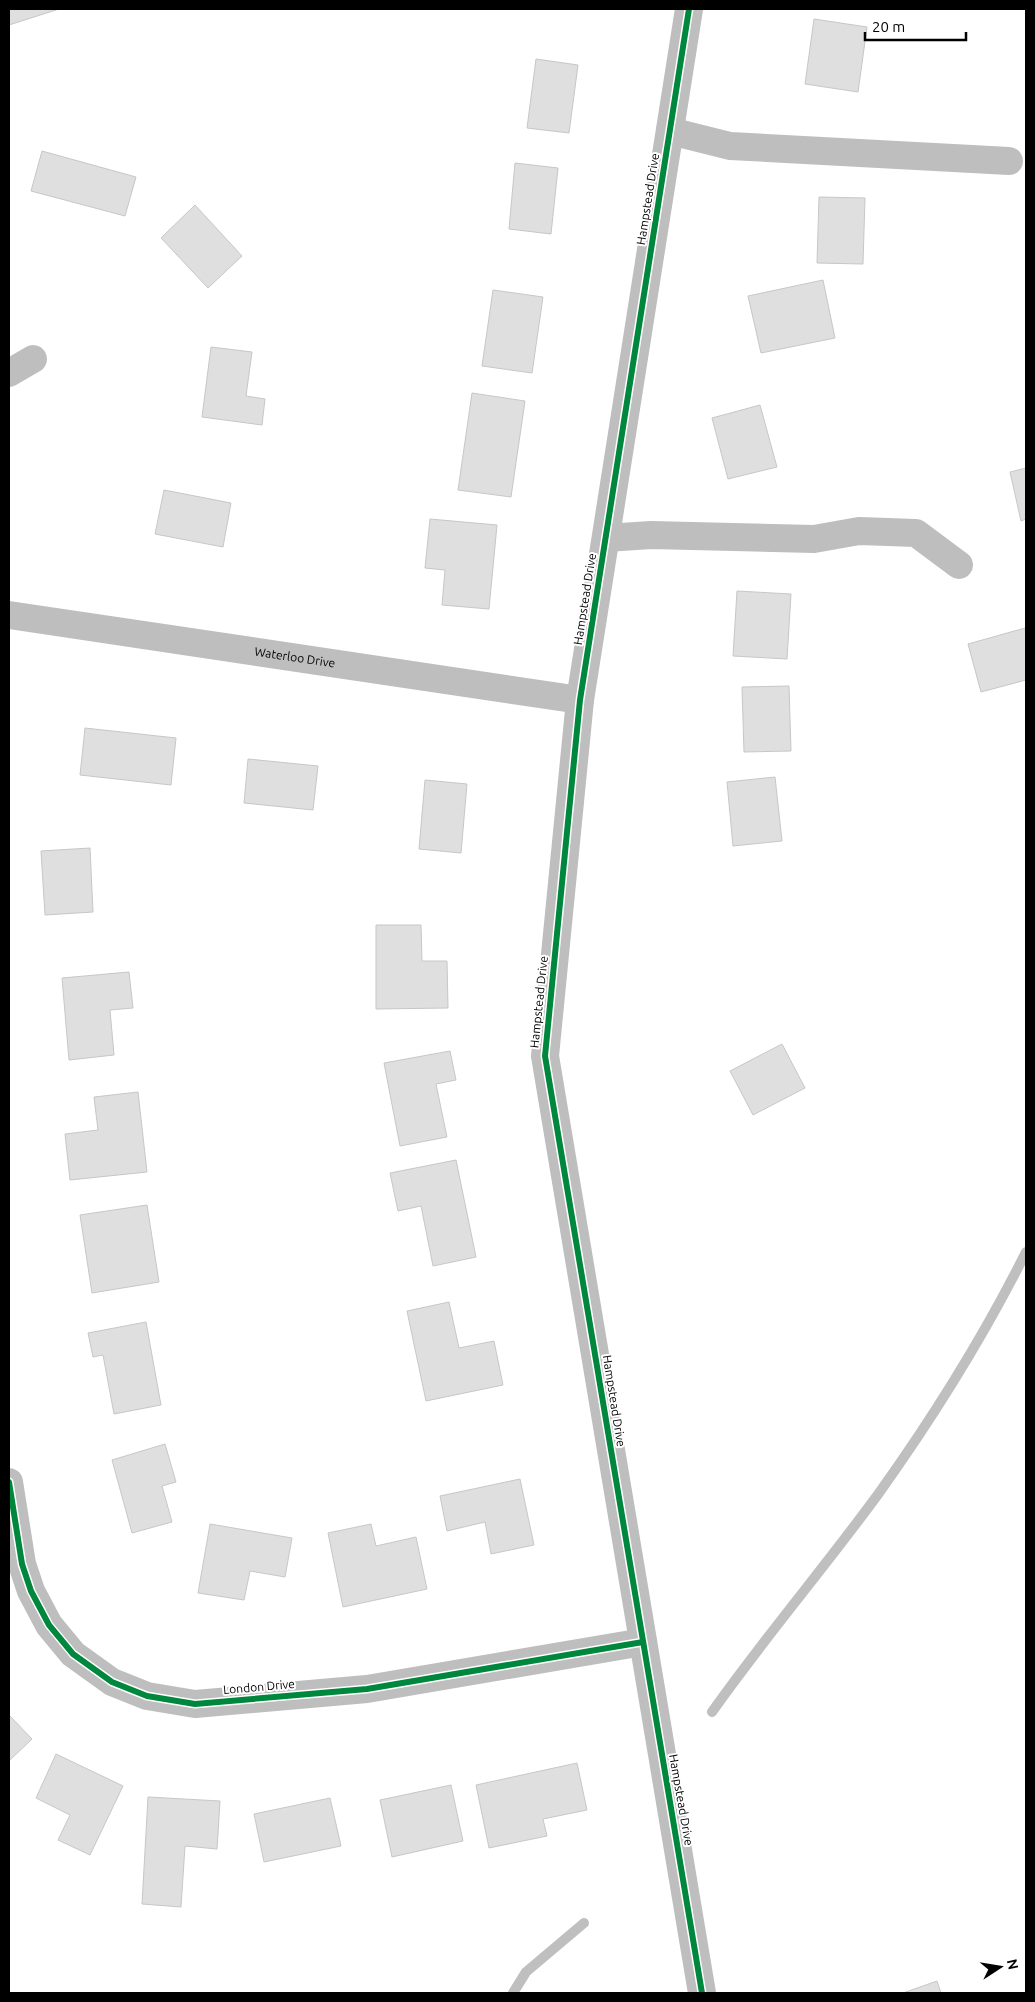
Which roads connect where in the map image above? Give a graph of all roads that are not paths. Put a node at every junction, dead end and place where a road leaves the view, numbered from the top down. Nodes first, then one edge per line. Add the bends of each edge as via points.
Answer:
1 (689, 9) edge
2 (670, 131) junction
3 (1009, 161) dead end
4 (33, 359) dead end
5 (9, 373) edge
6 (606, 538) junction
7 (959, 565) dead end
8 (9, 616) edge
9 (580, 700) junction
10 (9, 1482) edge
11 (643, 1642) junction
12 (702, 1993) edge

1 - 2 street, Hampstead Drive
2 - 3 street via 730,146
2 - 6 street, Hampstead Drive
4 - 5 street
6 - 7 street via 651,535 814,539 859,531 916,533
6 - 9 street, Hampstead Drive
8 - 9 street, Waterloo Drive
9 - 11 street, Hampstead Drive via 545,1056
10 - 11 street, London Drive via 22,1564 30,1591 48,1624 73,1654 112,1682 147,1696 195,1704 367,1689
11 - 12 street, Hampstead Drive

